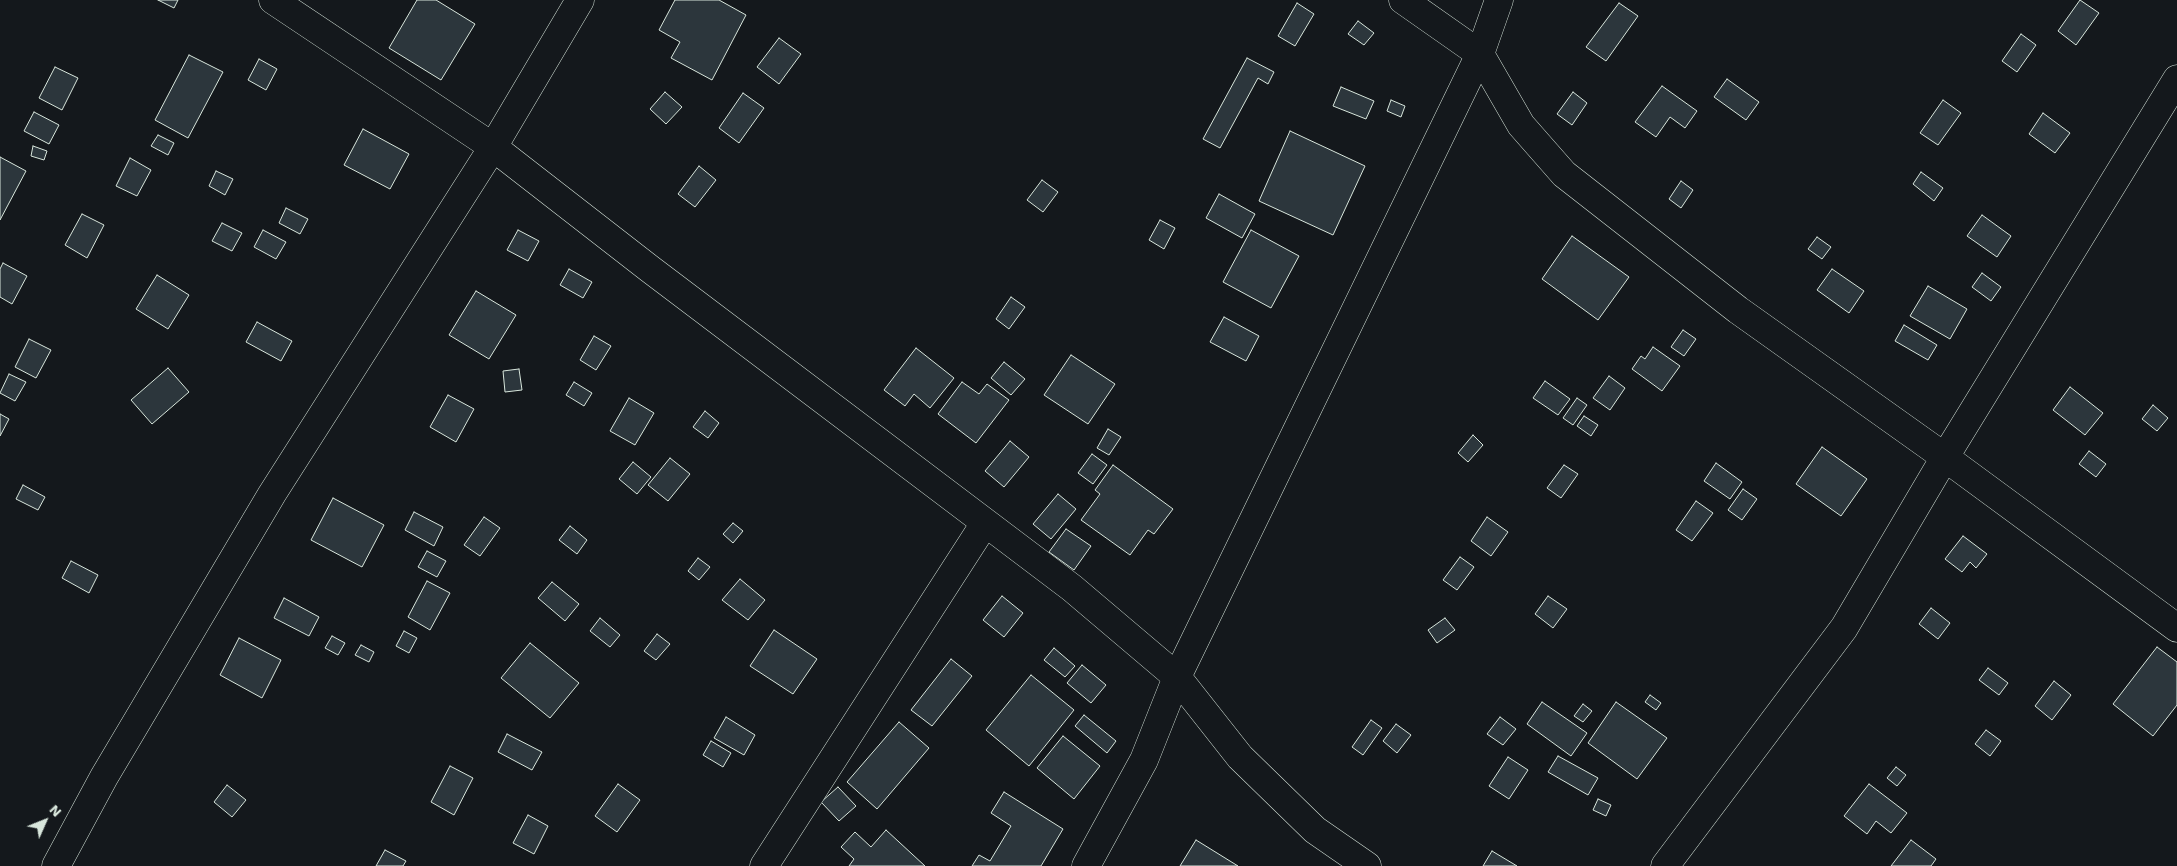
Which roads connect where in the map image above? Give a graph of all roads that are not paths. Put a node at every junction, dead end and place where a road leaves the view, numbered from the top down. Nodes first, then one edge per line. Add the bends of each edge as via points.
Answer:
1 (272, 0) edge
2 (580, 0) edge
3 (1403, 0) edge
4 (1499, 0) edge
5 (1480, 54) junction
6 (2177, 79) edge
7 (493, 147) junction
8 (1945, 457) junction
9 (985, 523) junction
10 (2177, 628) edge
11 (1176, 677) junction
12 (56, 866) edge
13 (764, 866) edge
14 (1086, 866) edge
15 (1367, 866) edge
16 (1665, 866) edge

1 - 7 street
2 - 7 street
3 - 5 street
4 - 5 street
5 - 8 street via 1521,125 1564,174 1738,310
5 - 11 street
6 - 8 street
7 - 9 street
7 - 12 street via 272,494 104,777
8 - 10 street
8 - 16 street via 1844,628
9 - 11 street via 1072,588
9 - 13 street
11 - 14 street via 1144,760
11 - 15 street via 1240,757 1315,830

